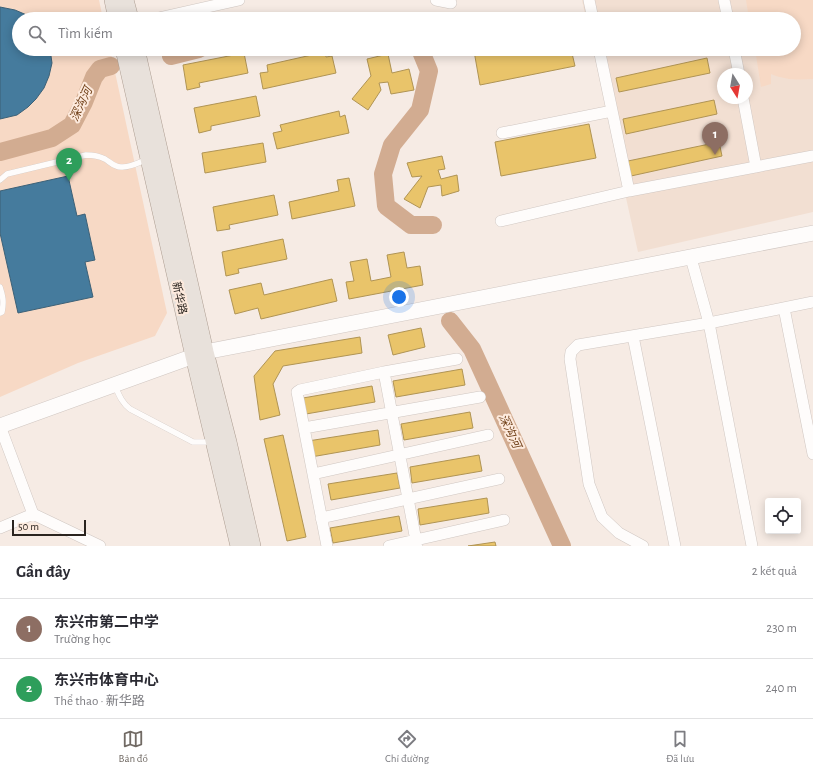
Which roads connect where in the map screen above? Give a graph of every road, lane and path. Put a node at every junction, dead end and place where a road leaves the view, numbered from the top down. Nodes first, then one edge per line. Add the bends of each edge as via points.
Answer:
1 (113, 0) edge
2 (125, 0) edge
3 (239, 0) edge
4 (436, 0) edge
5 (589, 0) edge
6 (724, 0) edge
7 (451, 3) dead end
8 (116, 12) edge
9 (128, 12) edge
10 (185, 12) edge
11 (592, 12) edge
12 (725, 12) edge
13 (126, 56) edge
14 (137, 56) edge
15 (600, 56) edge
16 (735, 56) edge
17 (738, 68) edge
18 (744, 104) edge
19 (612, 111) junction
20 (502, 133) dead end
21 (813, 156) edge
22 (148, 159) junction
23 (756, 167) junction
24 (0, 180) edge
25 (629, 191) junction
26 (501, 222) dead end
27 (813, 233) edge
28 (691, 258) junction
29 (0, 287) edge
30 (813, 302) edge
31 (784, 308) junction
32 (0, 312) edge
33 (709, 323) junction
34 (633, 336) junction
35 (200, 354) junction
36 (457, 359) dead end
37 (384, 372) junction
38 (114, 384) junction
39 (480, 397) dead end
40 (392, 413) junction
41 (0, 426) edge
42 (304, 428) junction
43 (488, 436) dead end
44 (215, 442) junction
45 (813, 454) edge
46 (400, 455) junction
47 (313, 474) junction
48 (499, 479) dead end
49 (409, 498) junction
50 (33, 514) junction
51 (321, 518) junction
52 (504, 520) dead end
53 (0, 528) edge
54 (417, 543) edge
55 (100, 546) edge
56 (239, 546) edge
57 (252, 546) edge
58 (327, 546) edge
59 (389, 546) edge
60 (643, 546) edge
61 (675, 546) edge
62 (752, 546) edge

1 - 8 main road
2 - 9 main road
3 - 10 street
4 - 7 street
5 - 11 street
6 - 12 street
13 - 22 main road, 新华路
14 - 35 main road, 新华路
15 - 19 street
16 - 17 street
18 - 23 street
19 - 20 street
19 - 25 street
21 - 23 street
22 - 24 lane via 120,167 100,157 86,155 7,174
22 - 35 main road, 新华路
23 - 25 street
25 - 26 street
27 - 28 main road
28 - 33 street
28 - 35 main road
29 - 32 lane via 4,299
30 - 31 street
31 - 33 street
31 - 45 street
33 - 34 street
33 - 62 street
34 - 60 street via 578,345 571,352 570,359 589,484 602,517 619,534
34 - 61 street
35 - 38 main road
35 - 44 main road, 新华路
35 - 57 main road, 新华路 via 228,442
36 - 37 street
37 - 40 street
37 - 42 street via 297,392
38 - 41 main road
38 - 44 lane via 124,405 130,409 193,442
39 - 40 street
40 - 42 street
40 - 46 street
41 - 50 street
42 - 47 street
43 - 46 street
44 - 56 main road, 新华路
46 - 47 street
46 - 49 street
47 - 51 street
48 - 49 street
49 - 51 street
49 - 54 street
50 - 53 street
50 - 55 street
51 - 58 street
52 - 54 street
54 - 59 street

